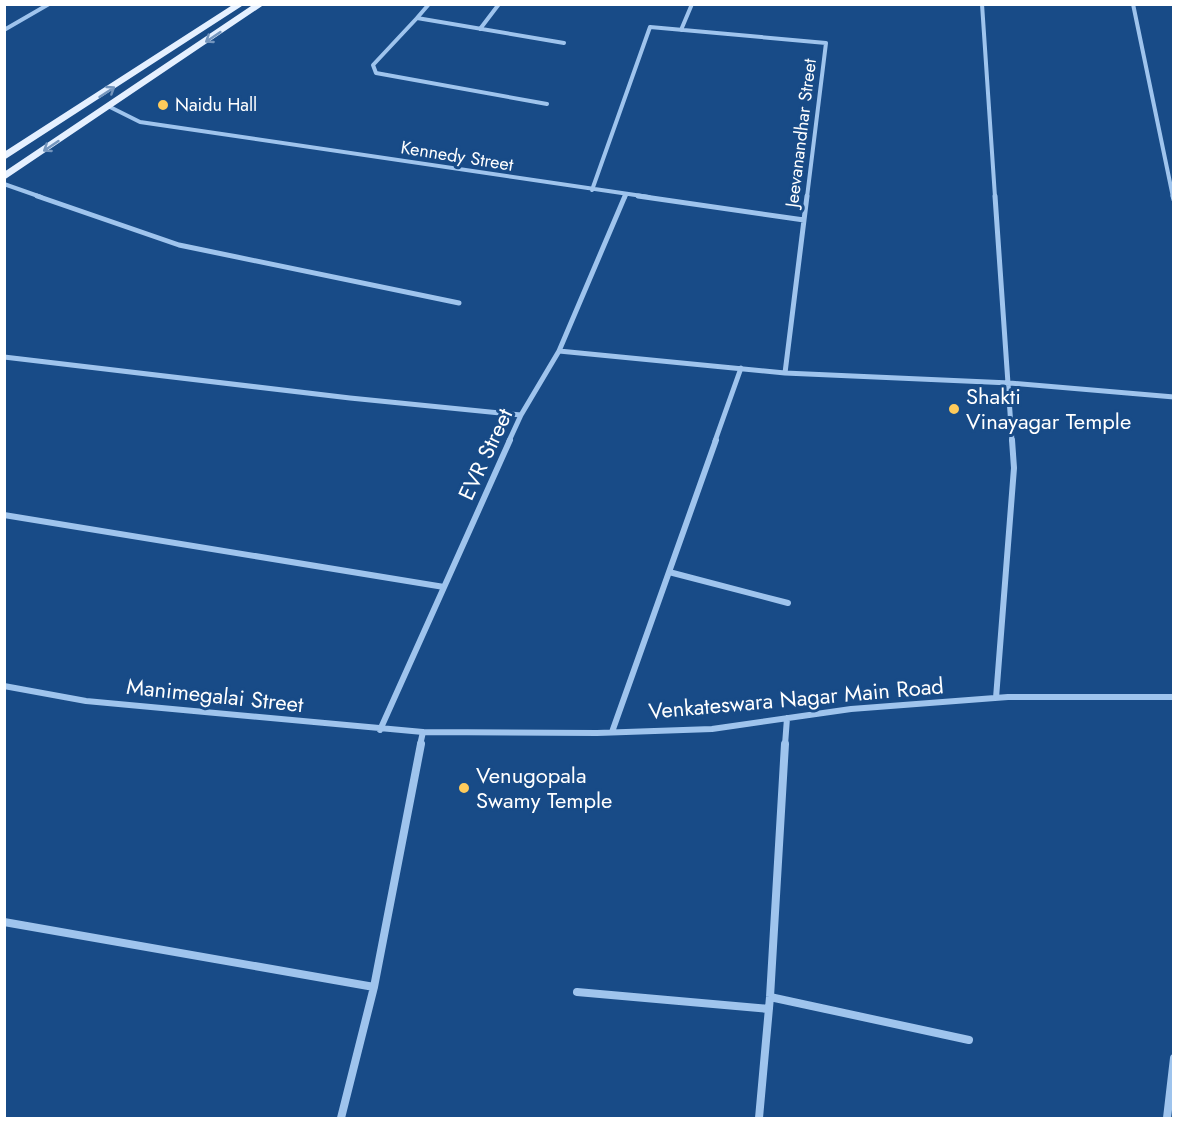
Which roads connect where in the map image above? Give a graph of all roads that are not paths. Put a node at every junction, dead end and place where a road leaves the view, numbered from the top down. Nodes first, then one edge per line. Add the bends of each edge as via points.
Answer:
1 (50, 4) edge
2 (241, 4) edge
3 (261, 4) edge
4 (429, 4) edge
5 (499, 4) edge
6 (692, 4) edge
7 (982, 4) edge
8 (1133, 4) edge
9 (417, 18) junction
10 (480, 29) junction
11 (4, 30) edge
12 (681, 30) junction
13 (564, 43) dead end
14 (547, 104) dead end
15 (110, 107) junction
16 (4, 157) edge
17 (4, 177) edge
18 (4, 184) edge
19 (592, 190) junction
20 (626, 194) junction
21 (1173, 200) edge
22 (804, 220) junction
23 (459, 303) dead end
24 (559, 351) junction
25 (4, 357) edge
26 (741, 368) junction
27 (785, 373) junction
28 (1010, 383) junction
29 (1173, 398) edge
30 (521, 415) junction
31 (4, 515) edge
32 (669, 572) junction
33 (444, 587) junction
34 (788, 603) dead end
35 (4, 686) edge
36 (1173, 697) edge
37 (996, 698) junction
38 (787, 718) junction
39 (380, 730) junction
40 (423, 732) junction
41 (612, 732) junction
42 (4, 922) edge
43 (374, 987) junction
44 (576, 992) dead end
45 (770, 998) junction
46 (769, 1009) junction
47 (969, 1040) dead end
48 (1173, 1058) edge
49 (341, 1119) edge
50 (759, 1119) edge
51 (1167, 1119) edge

1 - 11 street
16 -> 2 main road
3 -> 15 main road
4 - 9 street
5 - 10 street
6 - 12 street
7 - 28 street
8 - 21 street
9 - 10 street
9 - 14 street via 373,66 376,74
10 - 13 street
12 - 19 street via 650,27
12 - 22 street, Jeevanandhar Street via 826,43
15 -> 17 main road
15 - 19 street, Kennedy Street via 140,122
18 - 23 street via 178,245
19 - 20 street, Kennedy Street
20 - 22 street, Kennedy Street
20 - 24 street, EVR Street
22 - 27 street, Jeevanandhar Street
24 - 26 street
24 - 30 street, EVR Street
25 - 30 street
26 - 27 street
26 - 32 street
27 - 28 street
28 - 29 street
28 - 37 street via 1014,468
30 - 33 street, EVR Street
31 - 33 street
32 - 34 street
32 - 41 street
33 - 39 street, EVR Street
35 - 39 street, Manimegalai Street via 86,701
36 - 37 street, Venkateswara Nagar Main Road
37 - 38 street, Venkateswara Nagar Main Road
38 - 41 street, Venkateswara Nagar Main Road via 712,729
38 - 45 street
39 - 40 street, Manimegalai Street
40 - 41 street, Venkateswara Nagar Main Road
40 - 43 street
42 - 43 street
43 - 49 street
44 - 46 street
45 - 46 street
45 - 47 street
46 - 50 street
48 - 51 street

